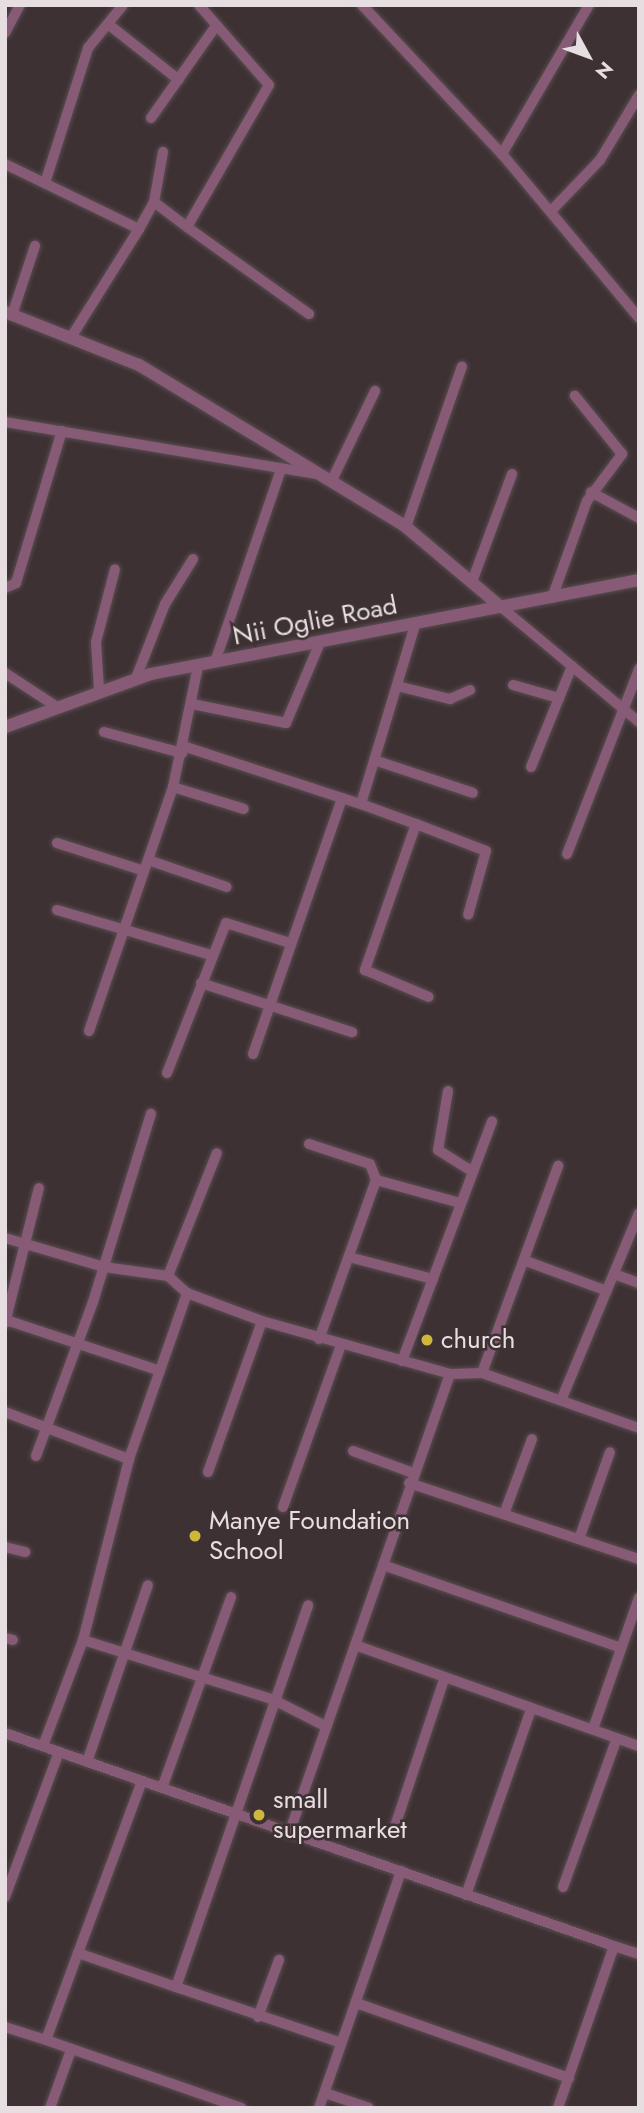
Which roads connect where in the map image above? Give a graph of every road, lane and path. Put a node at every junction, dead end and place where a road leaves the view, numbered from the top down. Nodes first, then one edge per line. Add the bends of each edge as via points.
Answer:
1 (20, 5) edge
2 (122, 5) edge
3 (199, 5) edge
4 (362, 5) edge
5 (589, 5) edge
6 (108, 24) junction
7 (216, 26) junction
8 (5, 33) edge
9 (179, 80) junction
10 (639, 95) edge
11 (151, 118) dead end
12 (163, 152) dead end
13 (502, 154) junction
14 (5, 164) edge
15 (46, 183) junction
16 (154, 202) junction
17 (551, 211) junction
18 (187, 227) junction
19 (139, 229) junction
20 (35, 246) dead end
21 (635, 305) edge
22 (9, 313) edge
23 (309, 314) dead end
24 (639, 318) edge
25 (72, 336) junction
26 (462, 366) dead end
27 (375, 391) dead end
28 (575, 396) dead end
29 (5, 422) edge
30 (62, 431) junction
31 (281, 469) junction
32 (512, 474) dead end
33 (328, 478) junction
34 (591, 492) junction
35 (639, 518) edge
36 (406, 527) junction
37 (193, 559) dead end
38 (115, 569) dead end
39 (473, 579) junction
40 (639, 580) edge
41 (5, 589) edge
42 (552, 598) junction
43 (501, 607) junction
44 (415, 625) junction
45 (319, 645) junction
46 (215, 663) junction
47 (198, 666) junction
48 (572, 666) junction
49 (639, 669) edge
50 (5, 673) edge
51 (136, 678) junction
52 (513, 685) dead end
53 (397, 686) junction
54 (99, 689) junction
55 (470, 690) dead end
56 (559, 698) junction
57 (192, 704) junction
58 (54, 705) junction
59 (623, 708) junction
60 (639, 722) edge
61 (5, 727) edge
62 (104, 732) dead end
63 (183, 750) junction
64 (374, 760) junction
65 (531, 767) dead end
66 (173, 787) junction
67 (472, 793) dead end
68 (342, 798) junction
69 (362, 804) junction
70 (244, 809) dead end
71 (416, 824) junction
72 (57, 843) dead end
73 (567, 854) dead end
74 (148, 860) junction
75 (144, 871) junction
76 (227, 887) dead end
77 (57, 910) dead end
78 (468, 915) dead end
79 (124, 928) junction
80 (290, 943) junction
81 (211, 955) junction
82 (201, 983) junction
83 (429, 997) dead end
84 (267, 1006) junction
85 (89, 1031) dead end
86 (352, 1032) dead end
87 (253, 1054) dead end
88 (167, 1073) dead end
89 (448, 1091) dead end
90 (151, 1114) dead end
91 (492, 1121) dead end
92 (309, 1144) dead end
93 (217, 1153) dead end
94 (558, 1166) dead end
95 (472, 1172) junction
96 (376, 1180) junction
97 (39, 1188) dead end
98 (460, 1203) junction
99 (639, 1213) edge
100 (5, 1238) edge
101 (29, 1246) junction
102 (349, 1257) junction
103 (526, 1261) junction
104 (104, 1267) junction
105 (614, 1274) junction
106 (169, 1276) junction
107 (433, 1279) junction
108 (639, 1283) edge
109 (607, 1291) junction
110 (187, 1293) junction
111 (262, 1321) junction
112 (6, 1322) edge
113 (320, 1339) junction
114 (78, 1345) junction
115 (341, 1345) junction
116 (402, 1361) junction
117 (160, 1371) junction
118 (482, 1373) junction
119 (450, 1374) junction
120 (562, 1398) junction
121 (5, 1412) edge
122 (51, 1427) junction
123 (639, 1428) edge
124 (532, 1439) dead end
125 (352, 1451) dead end
126 (610, 1452) dead end
127 (36, 1455) dead end
128 (129, 1459) junction
129 (208, 1472) dead end
130 (411, 1478) junction
131 (283, 1507) dead end
132 (504, 1514) junction
133 (579, 1539) junction
134 (5, 1547) edge
135 (25, 1552) dead end
136 (639, 1559) edge
137 (383, 1565) junction
138 (148, 1585) dead end
139 (231, 1597) dead end
140 (639, 1598) edge
141 (308, 1605) dead end
142 (83, 1640) junction
143 (355, 1645) junction
144 (621, 1648) junction
145 (127, 1649) junction
146 (202, 1675) junction
147 (445, 1677) junction
148 (274, 1700) junction
149 (530, 1709) junction
150 (327, 1727) junction
151 (593, 1729) junction
152 (5, 1733) edge
153 (617, 1738) junction
154 (43, 1746) junction
155 (639, 1746) edge
156 (59, 1752) junction
157 (87, 1762) junction
158 (142, 1781) junction
159 (162, 1788) junction
160 (234, 1814) junction
161 (394, 1829) dead end
162 (289, 1834) junction
163 (401, 1871) junction
164 (563, 1887) dead end
165 (466, 1895) junction
166 (5, 1897) edge
167 (614, 1946) junction
168 (78, 1954) junction
169 (639, 1954) edge
170 (279, 1960) dead end
171 (177, 1987) junction
172 (355, 2003) junction
173 (258, 2017) junction
174 (5, 2026) edge
175 (46, 2040) junction
176 (341, 2043) junction
177 (71, 2050) junction
178 (569, 2078) junction
179 (325, 2093) junction
180 (50, 2108) edge
181 (241, 2108) edge
182 (319, 2108) edge
183 (369, 2108) edge
184 (558, 2108) edge

1 - 8 street
2 - 6 street
3 - 7 street
4 - 13 street
5 - 13 street
6 - 9 street
6 - 15 street via 88,48
7 - 9 street
7 - 18 street via 269,85
9 - 11 street
10 - 17 street via 600,160
12 - 16 street
13 - 17 street
14 - 15 street
15 - 19 street
16 - 18 street
16 - 19 street
17 - 21 street
18 - 23 street
19 - 25 street
20 - 22 street
21 - 24 street
22 - 25 street
25 - 33 street via 139,365
26 - 36 street
27 - 33 street
28 - 34 street via 622,453
29 - 30 street
30 - 31 street
30 - 41 street via 16,583
31 - 33 street
31 - 46 street
32 - 39 street
33 - 36 street
34 - 35 street
34 - 42 street
36 - 39 street
37 - 51 street via 165,604
38 - 54 street via 96,642
39 - 43 street
40 - 42 street, Nii Oglie Road
42 - 43 street, Nii Oglie Road
43 - 44 street, Nii Oglie Road
43 - 48 street
44 - 45 street, Nii Oglie Road
44 - 53 street
45 - 46 street, Nii Oglie Road
45 - 57 street via 286,723
46 - 47 street, Nii Oglie Road
47 - 51 street, Nii Oglie Road
47 - 57 street
48 - 56 street
48 - 59 street
49 - 59 street
50 - 58 street
51 - 54 street, Nii Oglie Road
52 - 56 street
53 - 55 street via 450,699
53 - 64 street
54 - 58 street, Nii Oglie Road
56 - 65 street
57 - 63 street
58 - 61 street, Nii Oglie Road
59 - 60 street
59 - 73 street
62 - 63 street
63 - 66 street
63 - 68 street
64 - 67 street
64 - 69 street
66 - 70 street
66 - 74 street
68 - 69 street
68 - 80 street
69 - 71 street
71 - 78 street via 486,851
71 - 83 street via 365,970
72 - 75 street
74 - 75 street
74 - 76 street
75 - 79 street
77 - 79 street
79 - 81 street
79 - 85 street
80 - 81 street via 226,923
80 - 84 street
81 - 82 street
82 - 84 street
82 - 88 street
84 - 86 street
84 - 87 street
89 - 95 street via 438,1150
90 - 104 street
91 - 95 street
92 - 96 street via 370,1164
93 - 106 street
94 - 103 street
95 - 98 street
96 - 98 street
96 - 102 street
97 - 101 street
98 - 107 street
99 - 105 street
100 - 101 street
101 - 104 street
101 - 112 street
102 - 107 street
102 - 113 street
103 - 109 street
103 - 118 street
104 - 106 street
104 - 114 street
105 - 108 street
105 - 109 street
106 - 110 street
107 - 116 street
109 - 120 street
110 - 111 street
110 - 117 street
111 - 113 street
111 - 129 street
112 - 114 street
113 - 115 street
114 - 117 street
114 - 122 street
115 - 116 street
115 - 131 street
116 - 119 street
117 - 128 street
118 - 119 street
118 - 120 street
119 - 130 street
120 - 123 street
121 - 122 street
122 - 127 street
122 - 128 street
124 - 132 street
125 - 130 street
126 - 133 street
128 - 142 street
130 - 132 street
130 - 137 street
132 - 133 street
133 - 136 street
134 - 135 street
137 - 143 street
137 - 144 street
138 - 145 street
139 - 146 street
140 - 144 street
141 - 148 street
142 - 145 street
142 - 154 street
143 - 147 street
143 - 150 street
144 - 151 street
145 - 146 street
145 - 157 street
146 - 148 street
146 - 159 street
147 - 149 street
147 - 161 street
148 - 150 street
148 - 160 street
149 - 151 street
149 - 165 street
150 - 162 street
151 - 153 street
152 - 154 street
153 - 155 street
153 - 164 street
154 - 156 street
156 - 157 street
156 - 166 street
157 - 158 street
158 - 159 street
158 - 168 street
159 - 160 street
160 - 162 street
160 - 171 street
162 - 163 street
163 - 165 street
163 - 172 street
165 - 167 street
167 - 169 street
167 - 178 street
168 - 171 street
168 - 175 street
170 - 173 street
171 - 173 street
172 - 176 street
172 - 178 street
173 - 176 street
174 - 175 street
175 - 177 street
176 - 179 street
177 - 180 street
177 - 181 street
178 - 184 street
179 - 182 street
179 - 183 street

